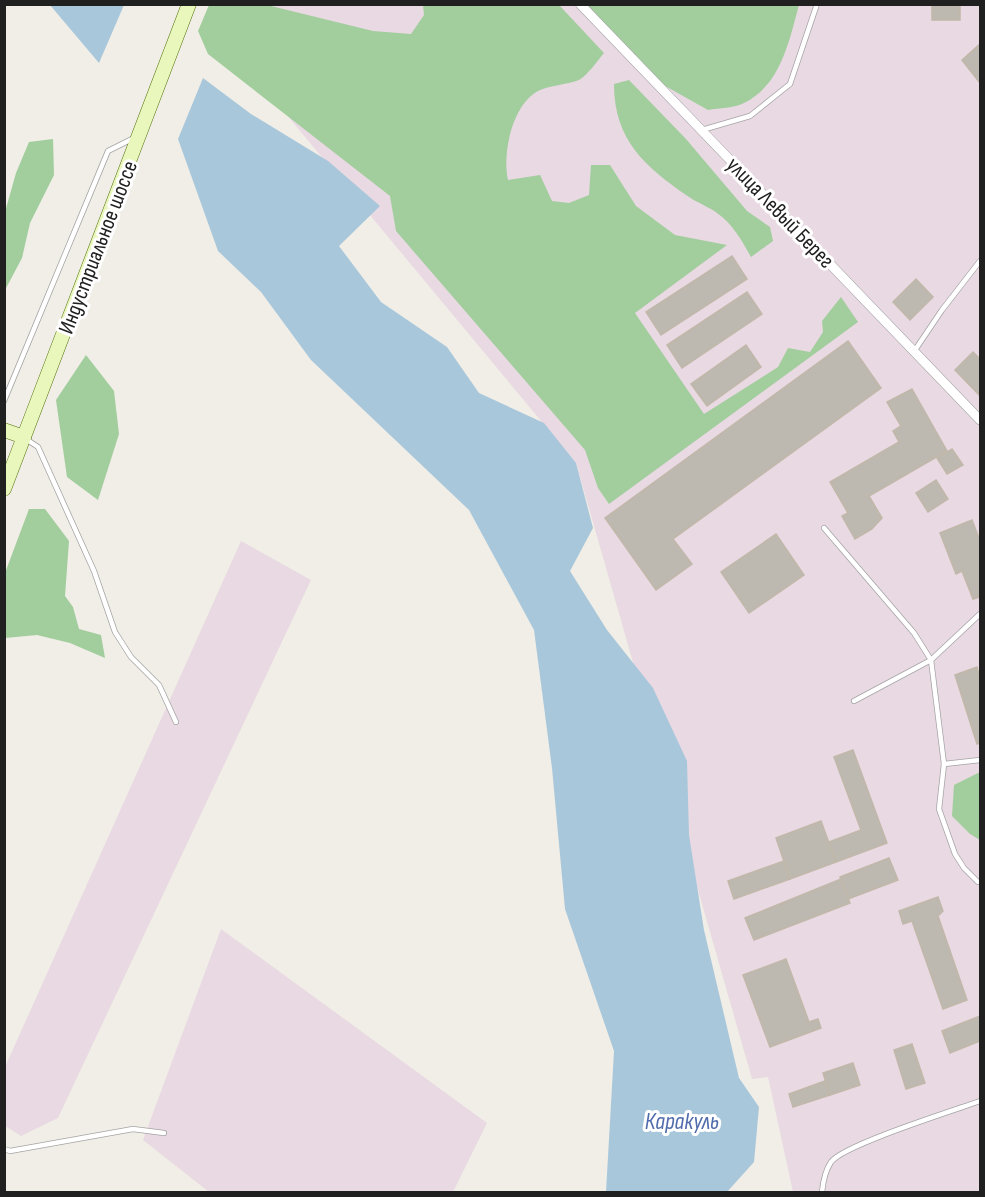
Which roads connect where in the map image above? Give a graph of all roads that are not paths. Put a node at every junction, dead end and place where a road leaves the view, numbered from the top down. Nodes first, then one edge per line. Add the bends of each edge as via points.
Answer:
1 (189, 4) edge
2 (580, 4) edge
3 (817, 4) edge
4 (702, 130) junction
5 (139, 136) junction
6 (981, 261) edge
7 (915, 350) junction
8 (4, 401) edge
9 (981, 420) edge
10 (4, 430) edge
11 (24, 438) junction
12 (4, 489) edge
13 (824, 528) dead end
14 (981, 614) edge
15 (931, 660) junction
16 (854, 701) dead end
17 (176, 722) dead end
18 (981, 760) edge
19 (944, 764) junction
20 (978, 882) dead end
21 (981, 1101) edge
22 (164, 1133) dead end
23 (4, 1149) edge
24 (822, 1192) edge

1 - 5 main road, Индустриальное шоссе
2 - 4 street, улица Левый Берег
3 - 4 lane via 790,84 750,116
4 - 7 street, улица Левый Берег
5 - 8 lane via 108,151
5 - 11 main road, Индустриальное шоссе
6 - 7 lane
7 - 9 street, улица Левый Берег
10 - 11 main road
11 - 12 main road, Индустриальное шоссе
11 - 17 lane via 38,447 94,571 115,633 131,657 159,685
13 - 15 lane via 914,633
14 - 15 lane
15 - 16 lane
15 - 19 lane
18 - 19 lane
19 - 20 lane via 939,808 955,854
21 - 24 lane via 872,1139 832,1160
22 - 23 lane via 133,1129

